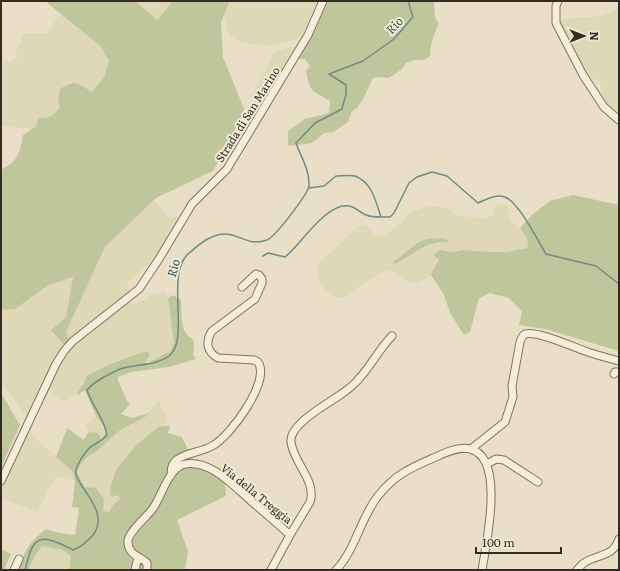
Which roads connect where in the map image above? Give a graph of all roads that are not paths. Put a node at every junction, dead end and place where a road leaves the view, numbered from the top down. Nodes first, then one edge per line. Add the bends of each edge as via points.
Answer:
1 (323, 1) edge
2 (558, 1) edge
3 (619, 120) edge
4 (242, 287) dead end
5 (392, 336) dead end
6 (619, 361) edge
7 (470, 449) junction
8 (487, 464) junction
9 (171, 475) junction
10 (1, 481) edge
11 (538, 482) dead end
12 (290, 534) junction
13 (619, 539) edge
14 (138, 557) junction
15 (19, 559) dead end
16 (274, 568) edge
17 (14, 570) edge
18 (134, 570) edge
19 (147, 570) edge
20 (336, 570) edge
21 (482, 570) edge
22 (577, 570) edge

1 - 10 street, Strada di San Marino via 308,35 227,169 192,204 139,289 73,340 64,351
2 - 3 street via 556,23 604,107
4 - 9 street via 256,274 262,279 255,299 212,332 208,346 209,352 218,358 258,362 261,371 256,390 224,438 212,446 176,460 172,464
5 - 12 street, Via della Treggia via 355,384 302,422 293,432 292,448 306,477 312,497
6 - 7 street via 554,339 525,334 521,337 512,386 513,397 507,418
7 - 8 street via 479,453
7 - 20 street via 461,448 399,474 371,505
8 - 11 street via 496,459 504,460
8 - 21 street via 491,476 492,498
9 - 12 street, Via della Treggia via 176,468 186,464 205,467 222,476
9 - 14 street, Via della Treggia via 152,510 127,540 129,549
12 - 16 street, Via della Treggia
13 - 22 street via 615,548 584,563
14 - 18 street
14 - 19 street, Via della Treggia via 147,563
15 - 17 street

